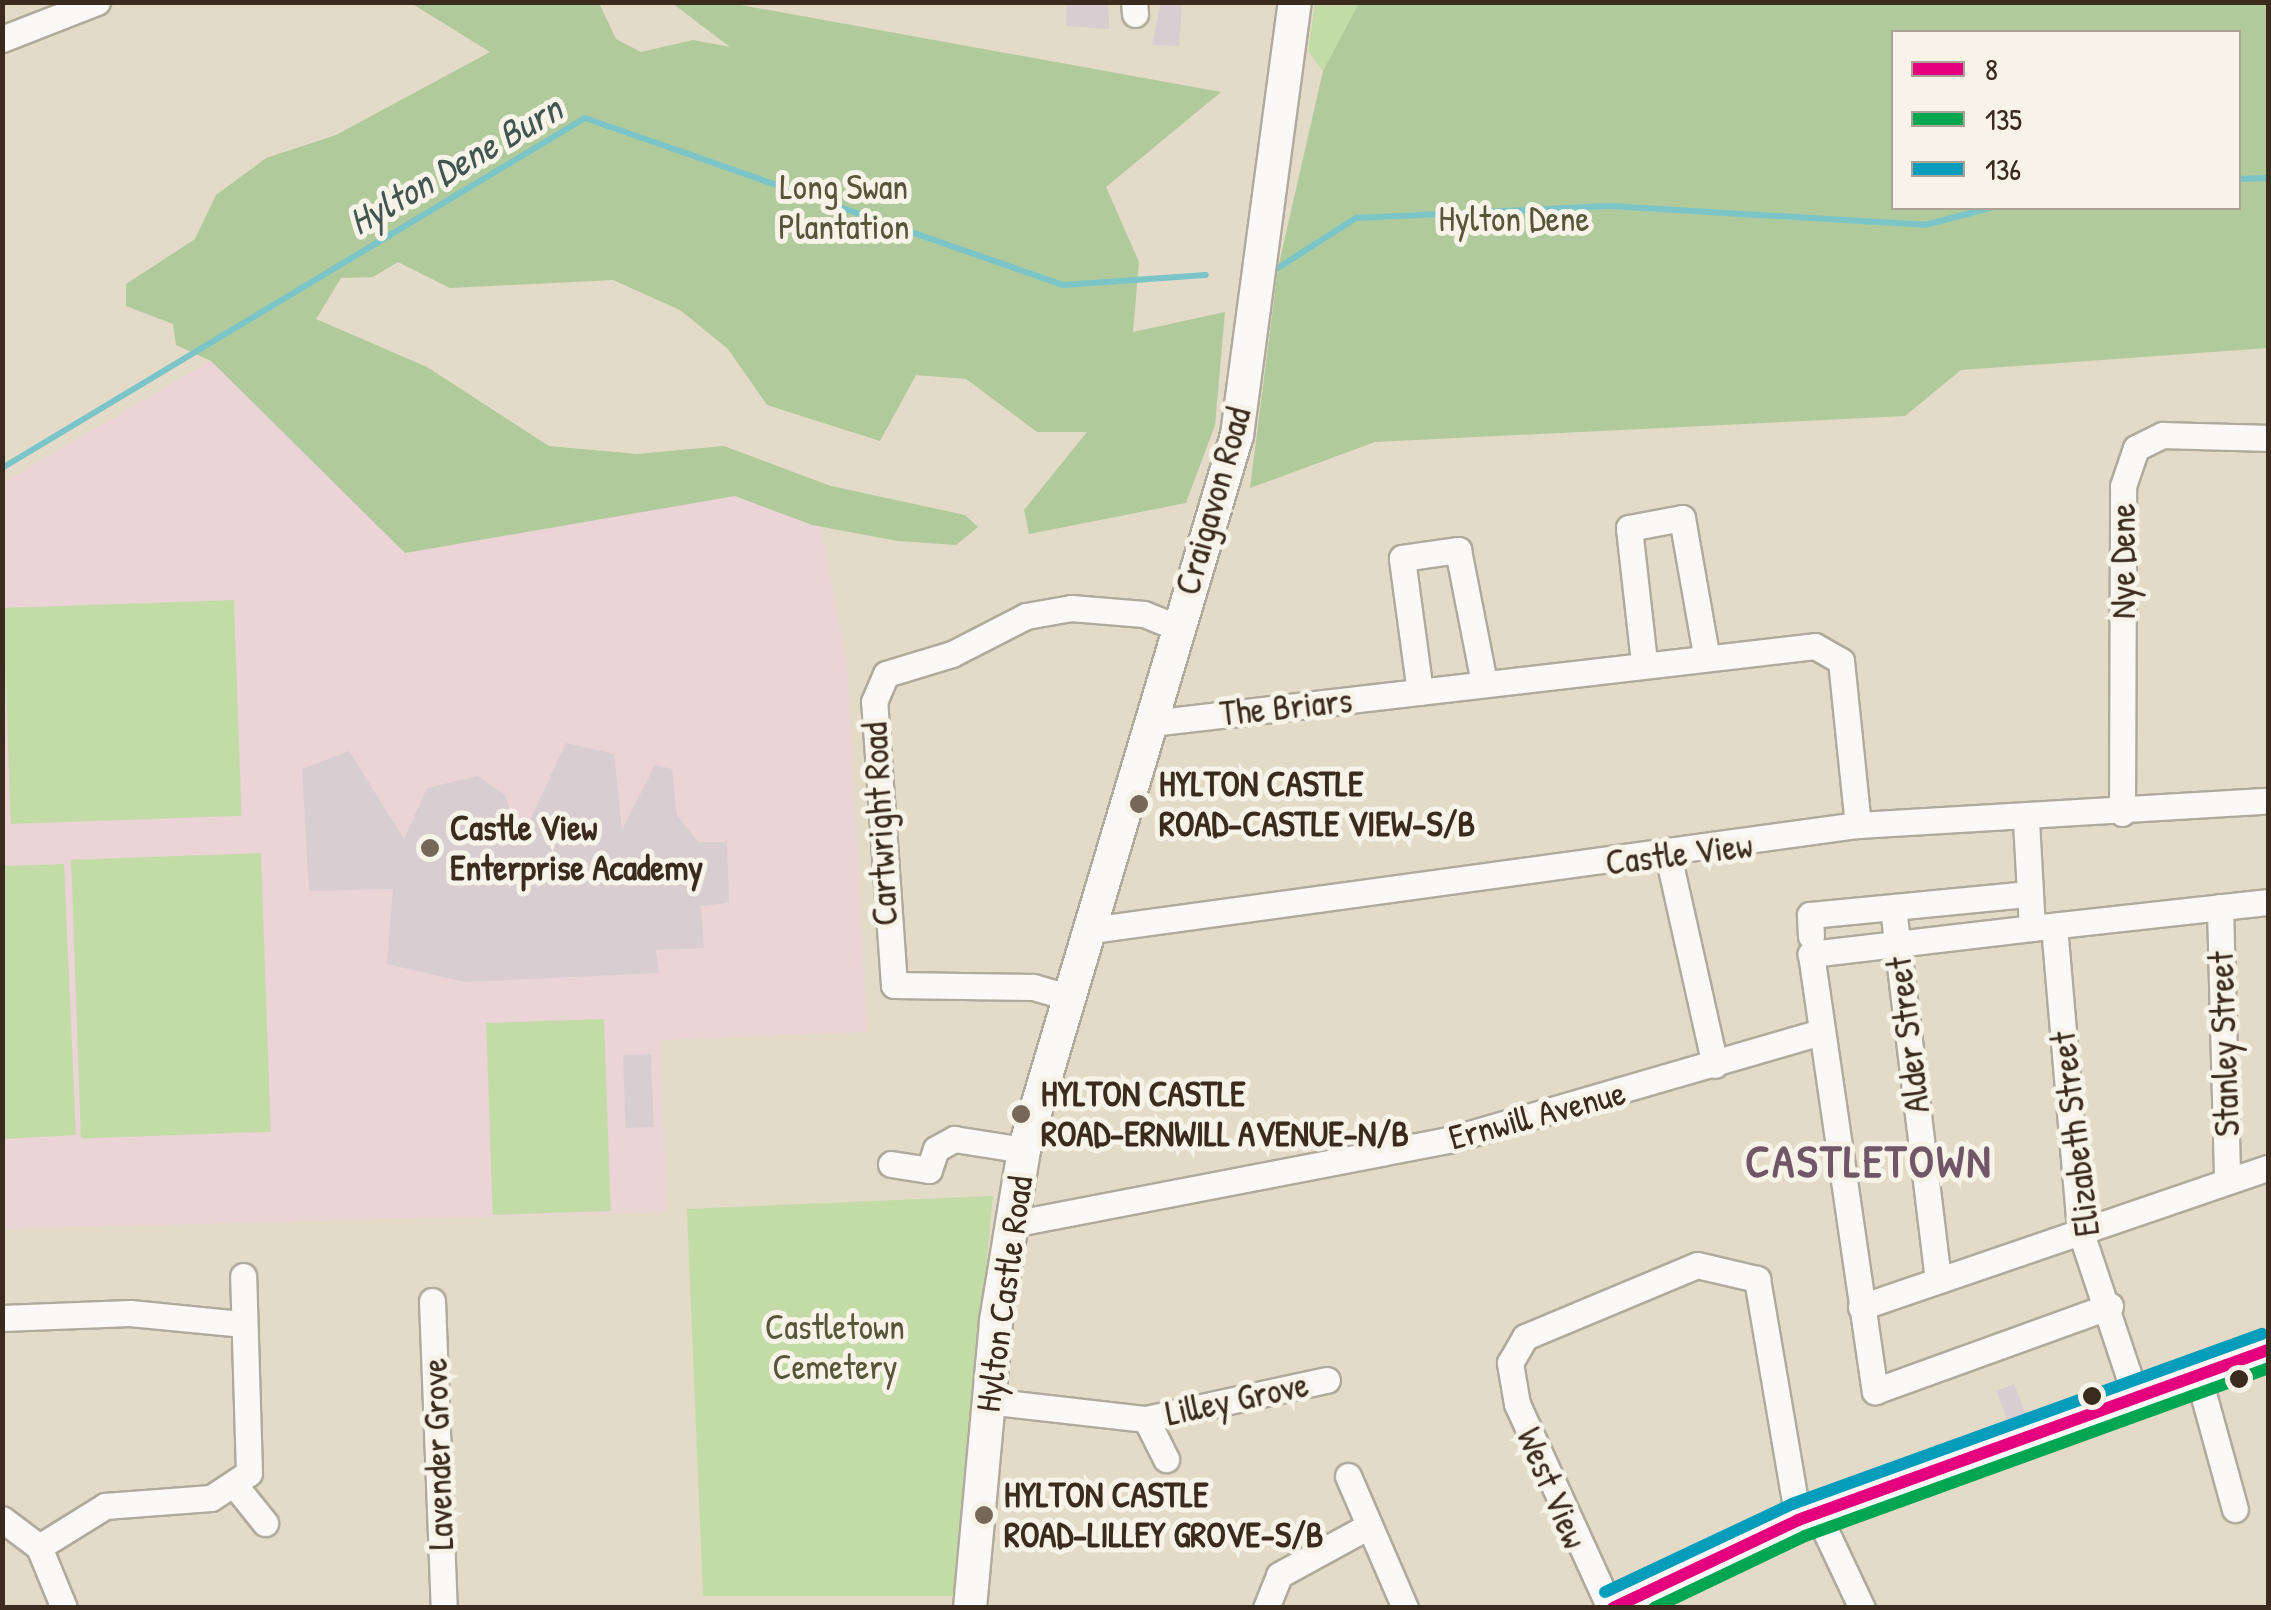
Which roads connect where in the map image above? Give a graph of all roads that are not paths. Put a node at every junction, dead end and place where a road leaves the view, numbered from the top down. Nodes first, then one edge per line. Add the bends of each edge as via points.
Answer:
1 (98, 2) edge
2 (1295, 2) edge
3 (2, 39) edge
4 (2268, 438) edge
5 (1177, 627) junction
6 (1706, 654) junction
7 (1644, 662) junction
8 (1484, 684) junction
9 (1420, 692) junction
10 (1152, 722) junction
11 (2268, 801) edge
12 (2122, 813) junction
13 (2026, 821) junction
14 (1858, 825) junction
15 (1668, 856) junction
16 (2019, 894) dead end
17 (2268, 902) edge
18 (2220, 907) junction
19 (1893, 908) junction
20 (2043, 927) junction
21 (1090, 930) junction
22 (1811, 936) dead end
23 (1897, 943) junction
24 (1068, 997) junction
25 (1820, 1032) junction
26 (1715, 1065) junction
27 (1024, 1150) junction
28 (891, 1164) dead end
29 (2268, 1168) edge
30 (2228, 1180) junction
31 (1012, 1224) junction
32 (2080, 1230) junction
33 (243, 1276) dead end
34 (1938, 1280) junction
35 (432, 1301) dead end
36 (1861, 1306) junction
37 (2110, 1306) junction
38 (2, 1318) edge
39 (243, 1324) junction
40 (2268, 1350) edge
41 (2198, 1375) junction
42 (1327, 1380) dead end
43 (2135, 1394) junction
44 (987, 1401) junction
45 (1146, 1419) junction
46 (1166, 1459) dead end
47 (1348, 1476) dead end
48 (237, 1488) junction
49 (2235, 1509) dead end
50 (1807, 1516) junction
51 (2, 1519) edge
52 (265, 1523) dead end
53 (1365, 1528) junction
54 (39, 1547) junction
55 (64, 1608) edge
56 (444, 1608) edge
57 (970, 1608) edge
58 (1266, 1608) edge
59 (1405, 1608) edge
60 (1611, 1608) edge
61 (1862, 1608) edge

1 - 3 street
2 - 5 street, Craigavon Road via 1238,436
4 - 12 street, Nye Dene via 2164,435 2136,448 2123,486
5 - 10 street, Craigavon Road
5 - 24 street, Cartwright Road via 1144,614 1071,608 1026,616 886,674 874,702 894,985 1032,986
6 - 7 street, The Briars
6 - 7 street via 1682,518 1629,528
6 - 14 street, The Briars via 1785,644 1840,661
7 - 8 street, The Briars
8 - 9 street, The Briars
8 - 9 street via 1458,550 1402,558
9 - 10 street, The Briars
10 - 21 street, Craigavon Road
11 - 12 street, Castle View
12 - 13 street, Castle View
13 - 14 street, Castle View
13 - 20 street, Elizabeth Street
14 - 15 street, Castle View
15 - 21 street, Castle View
15 - 26 street
16 - 19 street
17 - 18 street
18 - 20 street
18 - 30 street, Stanley Street
19 - 22 street via 1810,915
19 - 23 street, Alder Street
20 - 23 street
20 - 32 street, Elizabeth Street
21 - 24 street, Hylton Castle Road
23 - 25 street via 1811,954
23 - 34 street, Alder Street
24 - 27 street, Hylton Castle Road
25 - 26 street, Ernwill Avenue
25 - 36 street
26 - 31 street, Ernwill Avenue via 1452,1140
27 - 28 street via 954,1139 936,1149 929,1170
27 - 31 street, Hylton Castle Road
29 - 30 street
30 - 32 street
31 - 44 street, Hylton Castle Road
32 - 34 street
32 - 37 street, Elizabeth Street
33 - 39 street
34 - 36 street
35 - 56 street, Lavender Grove
36 - 37 street via 1875,1391
37 - 43 street, Elizabeth Street
38 - 39 street via 130,1313
39 - 48 street via 253,1449
40 - 41 street
41 - 43 street
41 - 49 street
42 - 45 street, Lilley Grove
43 - 50 street
44 - 45 street, Lilley Grove
44 - 57 street, Hylton Castle Road
45 - 46 street, Lilley Grove
47 - 53 street
48 - 52 street
48 - 54 street via 105,1506
50 - 60 street
50 - 60 street, West View via 1757,1279 1697,1266 1525,1337 1510,1363 1576,1548
50 - 61 street
51 - 54 street
53 - 58 street via 1279,1575
53 - 59 street
54 - 55 street

